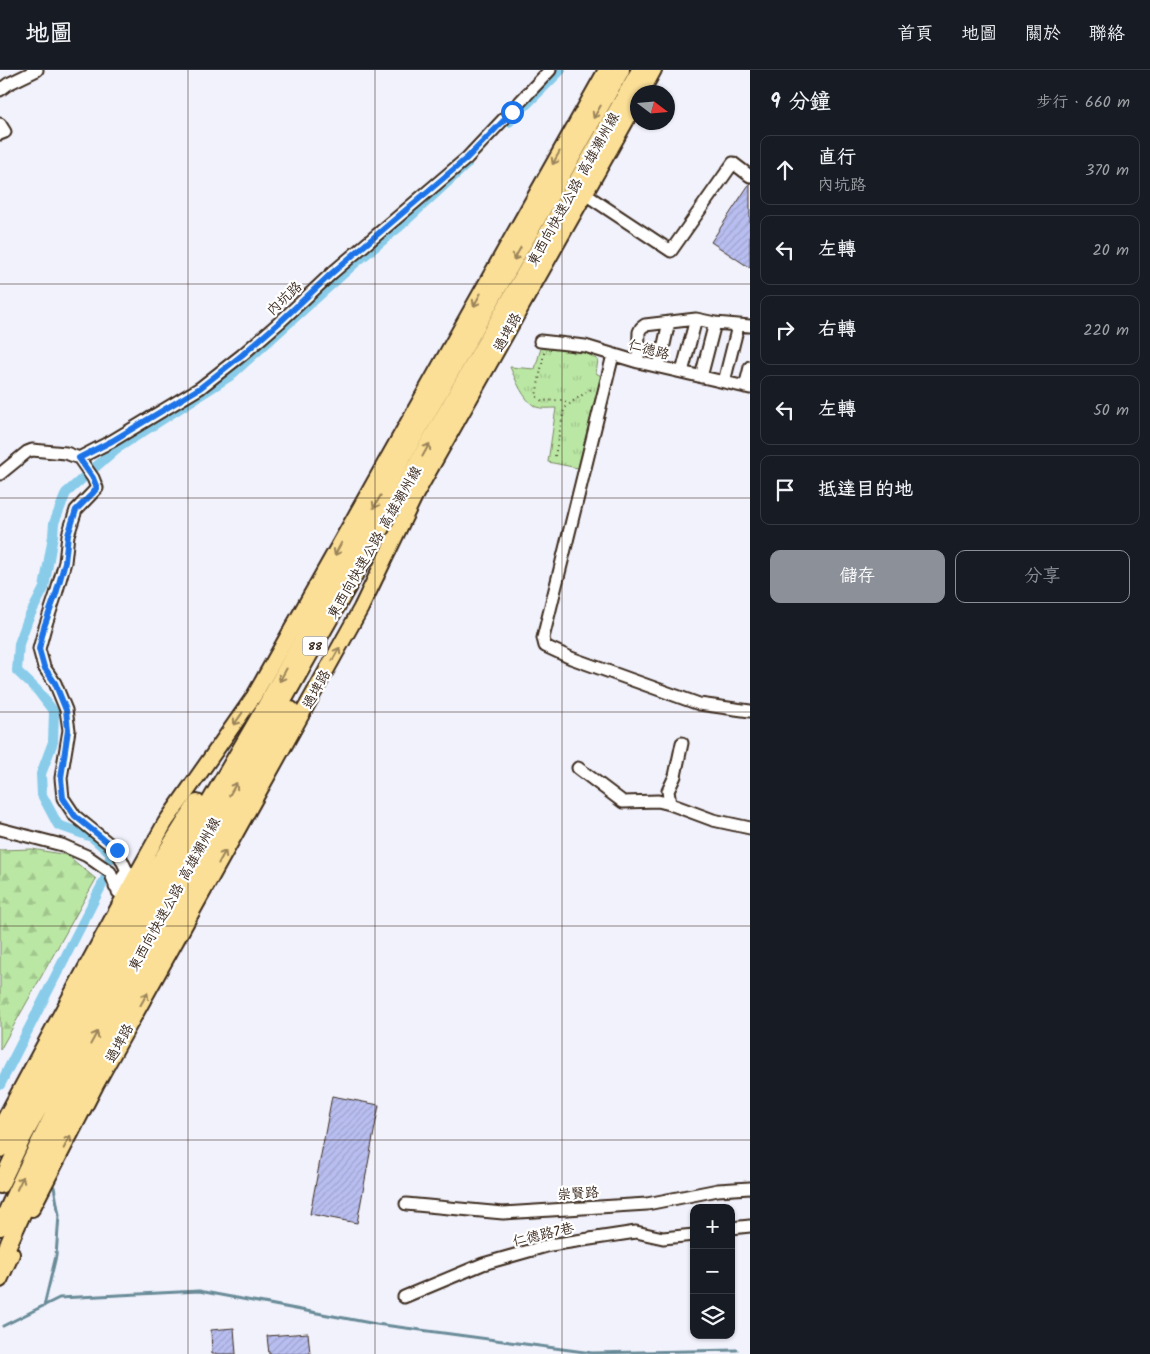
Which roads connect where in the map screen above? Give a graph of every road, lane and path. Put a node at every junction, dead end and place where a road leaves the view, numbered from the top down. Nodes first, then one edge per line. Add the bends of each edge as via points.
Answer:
1 (37, 70) edge
2 (550, 70) edge
3 (606, 70) edge
4 (621, 70) edge
5 (640, 70) edge
6 (654, 70) edge
7 (646, 85) edge
8 (0, 90) edge
9 (630, 114) edge
10 (0, 124) edge
11 (0, 134) edge
12 (750, 176) edge
13 (585, 194) junction
14 (696, 319) junction
15 (669, 322) junction
16 (715, 323) junction
17 (744, 326) edge
18 (543, 341) joint
19 (613, 355) junction
20 (638, 362) junction
21 (659, 367) junction
22 (750, 367) edge
23 (682, 372) junction
24 (701, 377) junction
25 (724, 382) junction
26 (606, 385) junction
27 (747, 388) edge
28 (568, 404) junction
29 (555, 456) dead end
30 (79, 458) junction
31 (0, 474) edge
32 (404, 490) junction
33 (267, 704) junction
34 (750, 711) edge
35 (682, 743) dead end
36 (578, 768) dead end
37 (670, 804) junction
38 (750, 828) edge
39 (0, 829) edge
40 (116, 887) junction
41 (122, 900) junction
42 (0, 1127) edge
43 (0, 1149) edge
44 (0, 1185) edge
45 (750, 1188) edge
46 (406, 1204) dead end
47 (750, 1226) edge
48 (0, 1227) edge
49 (735, 1228) edge
50 (690, 1235) edge
51 (0, 1263) edge
52 (0, 1280) edge
53 (404, 1297) dead end

1 - 8 street
2 - 30 street, 內坑路 via 467,158 242,355 200,388
3 -> 41 main road via 259,688 165,823
4 -> 33 highway, 東西向快速公路 高雄潮州線 / 88
32 -> 5 highway, 東西向快速公路 高雄潮州線 / 88
6 - 7 main road
9 - 13 main road, 過埤路
10 - 11 street via 5,132
12 - 13 street via 732,164 672,251
52 -> 13 main road, 過埤路 via 26,1221 96,1085 361,608 415,496
14 - 15 street
14 - 16 street
14 - 23 street
15 - 20 street via 641,328
15 - 21 street
16 - 17 street
16 - 24 street
17 - 25 street
18 - 19 street, 仁德路 via 585,346
18 - 28 path via 536,396 542,401 563,400
19 - 20 street, 仁德路
19 - 26 street
20 - 21 street, 仁德路
21 - 23 street, 仁德路
22 - 27 street
23 - 24 street, 仁德路
24 - 25 street, 仁德路
25 - 27 street, 仁德路
26 - 28 path via 598,385
26 - 34 street via 543,638 545,646 698,704
28 - 29 path
30 - 31 street via 66,453 32,450
30 - 40 street via 97,488 76,510 68,535 65,562 39,649 44,667 55,683 66,710 68,730 61,778 63,798 75,816 117,850 127,871
48 -> 32 highway, 東西向快速公路 高雄潮州線 / 88 via 36,1148 89,1047
32 - 51 highway via 288,716 86,1080 48,1154
33 - 43 highway via 246,728 124,920
33 - 44 highway, 東西向快速公路 高雄潮州線 / 88 via 137,927
35 - 37 street via 675,776 668,791
36 - 37 street via 623,802
37 - 38 street via 713,820
39 - 40 street via 62,845 87,856 110,872
40 - 41 street
41 - 42 main road
45 - 46 street, 崇賢路 via 718,1190 647,1204 503,1213
47 - 49 street
50 - 53 street, 仁德路7巷 via 663,1238 636,1232 550,1245 484,1264

